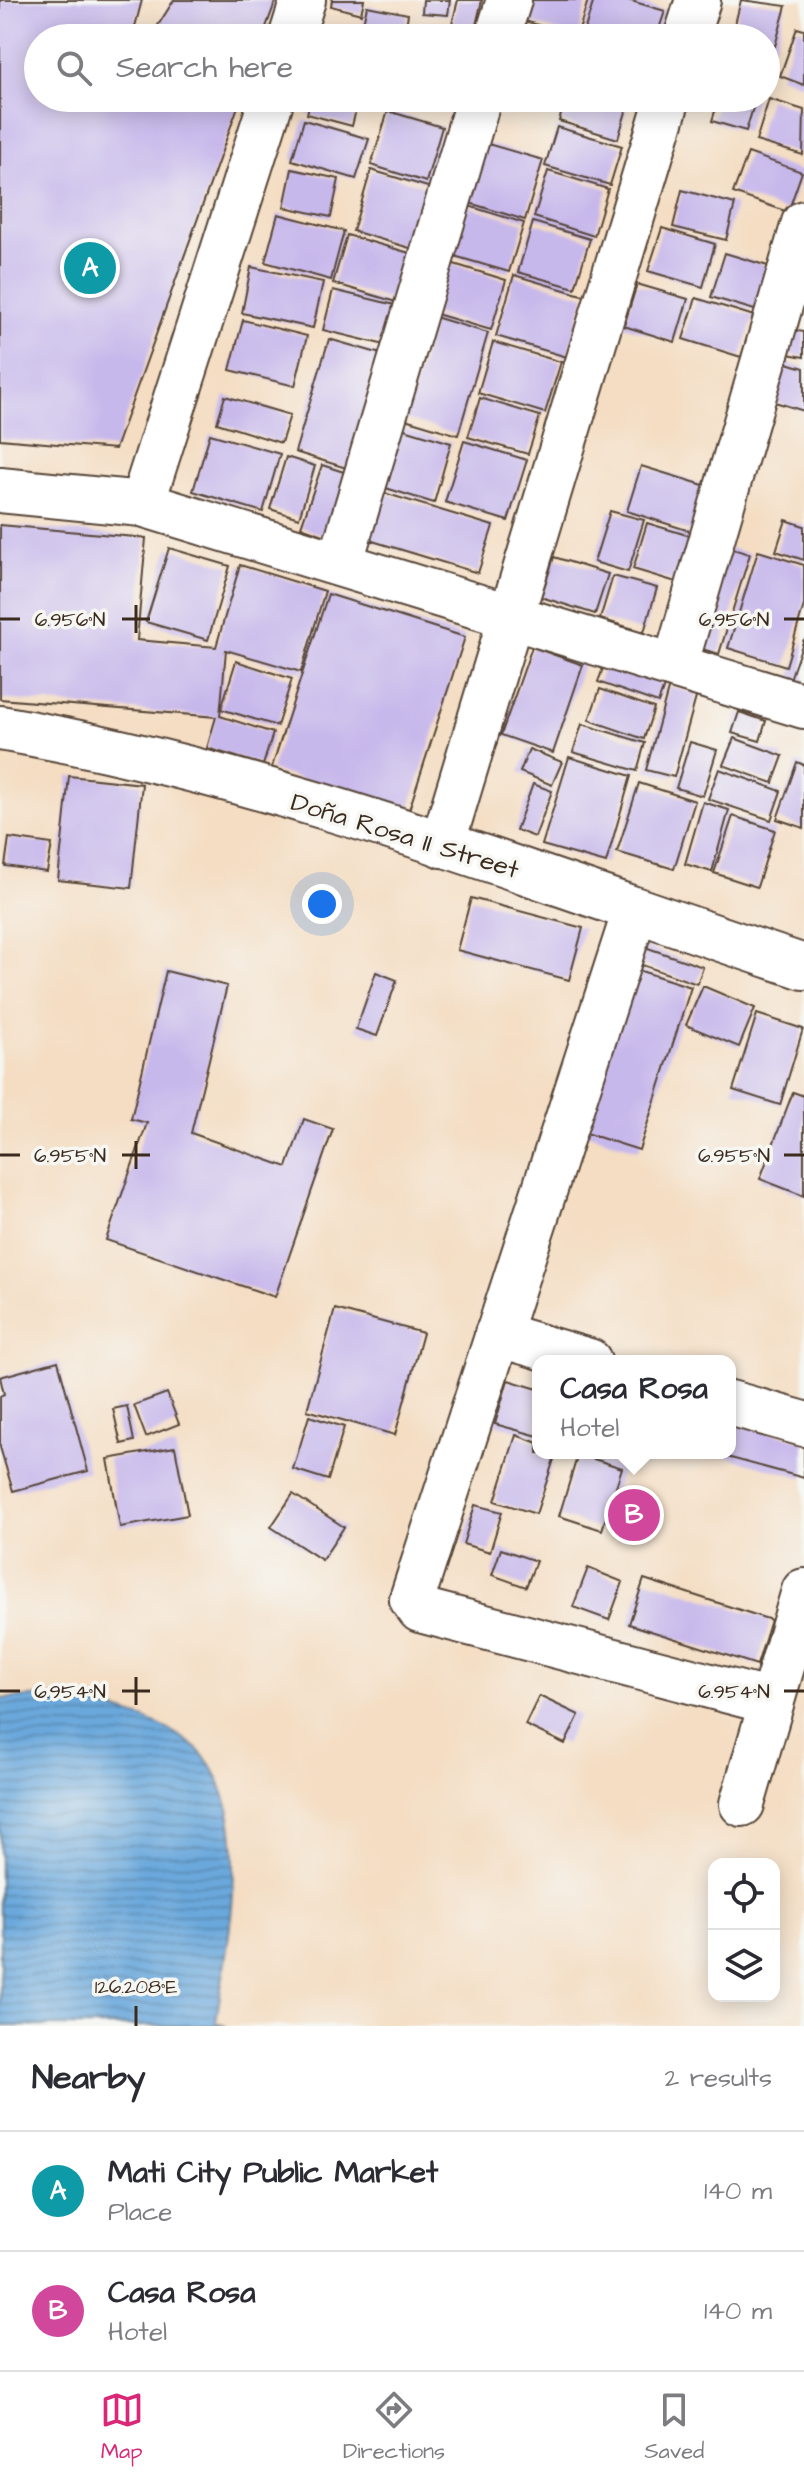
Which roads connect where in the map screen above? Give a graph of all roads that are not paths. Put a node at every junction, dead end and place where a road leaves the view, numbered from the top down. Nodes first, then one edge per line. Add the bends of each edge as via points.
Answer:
1 (303, 0) edge
2 (509, 0) edge
3 (698, 0) edge
4 (295, 24) edge
5 (501, 24) edge
6 (690, 24) edge
7 (268, 112) edge
8 (475, 112) edge
9 (664, 112) edge
10 (804, 223) edge
11 (0, 490) edge
12 (142, 504) junction
13 (340, 564) junction
14 (511, 616) junction
15 (675, 666) junction
16 (804, 706) edge
17 (0, 728) edge
18 (442, 845) junction
19 (635, 911) junction
20 (804, 967) edge
21 (497, 1334) junction
22 (569, 1355) edge
23 (736, 1405) edge
24 (804, 1424) edge
25 (804, 1591) edge
26 (771, 1702) junction
27 (742, 1804) dead end

1 - 4 street
2 - 5 street
3 - 6 street
7 - 12 street
8 - 13 street
9 - 14 street
10 - 15 street
11 - 12 street
12 - 13 street
13 - 14 street
14 - 15 street
14 - 18 street
15 - 16 street
17 - 18 street, Doña Rosa II Street via 221,779
18 - 19 street, Doña Rosa II Street
19 - 20 street, Doña Rosa II Street
19 - 21 street
21 - 22 street
21 - 26 street via 415,1582 412,1599 420,1610
23 - 24 street
25 - 26 street
26 - 27 street

